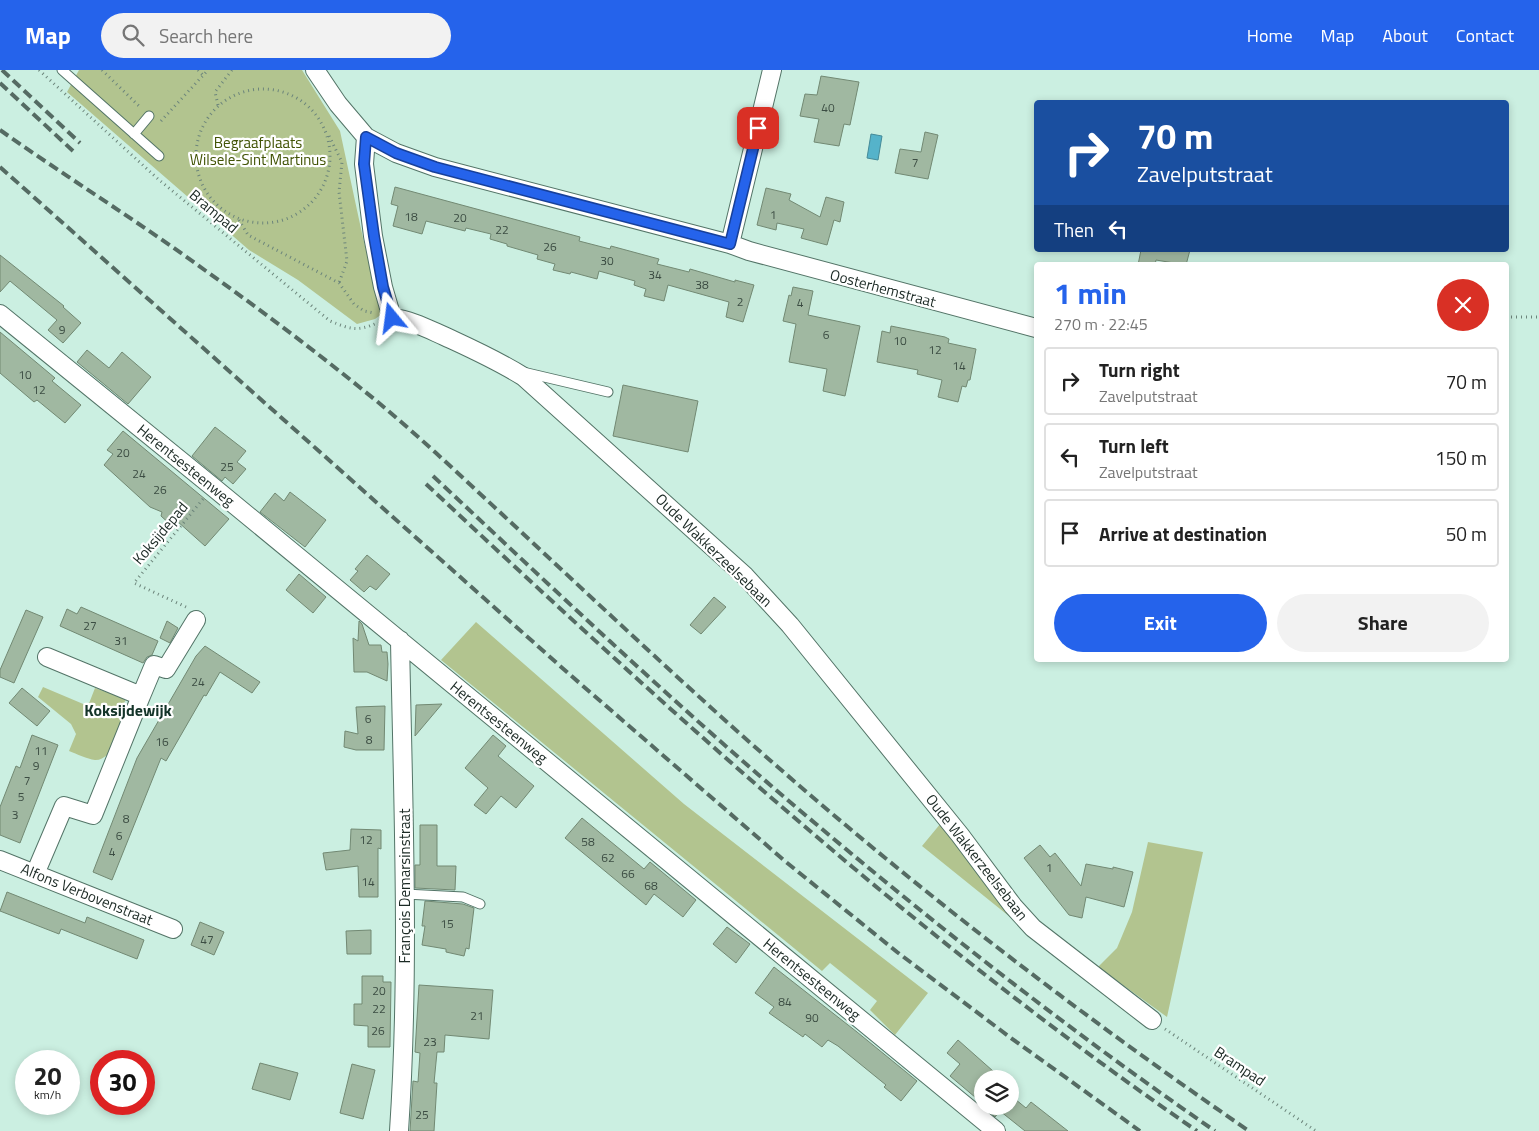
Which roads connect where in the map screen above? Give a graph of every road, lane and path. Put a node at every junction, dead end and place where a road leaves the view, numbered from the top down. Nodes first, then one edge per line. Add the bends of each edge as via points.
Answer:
1 (39, 70) edge
2 (48, 70) edge
3 (62, 70) edge
4 (102, 70) edge
5 (198, 70) edge
6 (208, 70) edge
7 (232, 70) edge
8 (315, 70) edge
9 (772, 70) edge
10 (44, 75) junction
11 (203, 75) junction
12 (218, 105) junction
13 (149, 116) junction
14 (323, 124) junction
15 (134, 134) junction
16 (366, 137) junction
17 (159, 156) dead end
18 (238, 219) junction
19 (730, 244) junction
20 (339, 283) junction
21 (0, 314) edge
22 (1509, 317) edge
23 (1539, 317) edge
24 (1034, 327) edge
25 (509, 368) junction
26 (608, 392) dead end
27 (213, 487) junction
28 (196, 620) joint
29 (400, 640) junction
30 (47, 657) dead end
31 (141, 696) junction
32 (0, 860) edge
33 (35, 874) junction
34 (405, 894) junction
35 (480, 904) dead end
36 (173, 929) dead end
37 (1152, 1020) joint
38 (399, 1131) edge
39 (996, 1131) edge
40 (1316, 1131) edge

1 - 10 path, Brampad
2 - 10 path
3 - 15 lane
4 - 13 path
5 - 11 path
6 - 11 path
7 - 12 path via 215,92
8 - 16 street
9 - 19 street
10 - 20 path, Brampad via 158,179 330,322 350,329 363,329 382,321 373,312 364,311 354,304
11 - 13 path via 158,124
12 - 14 path via 238,93 260,88 288,93 304,102
12 - 18 path via 204,122 196,146 197,172 207,195 222,211
13 - 15 lane
14 - 18 path via 329,142 330,165 318,196 304,210 283,221 261,224
14 - 20 path via 342,162 339,192 347,261
15 - 17 lane
16 - 19 street, Oosterhemstraat via 396,153 435,167
16 - 25 street, Oude Wakkerzeelsebaan via 364,164 374,236 392,318 406,319
18 - 20 path via 248,235
19 - 24 street, Oosterhemstraat
21 - 27 street, Herentsesteenweg
22 - 23 path
25 - 26 lane
25 - 37 street, Oude Wakkerzeelsebaan via 524,377 745,576 796,632 1033,928
27 - 28 path, Koksijdepad via 134,582 191,610
27 - 29 street, Herentsesteenweg
28 - 31 street via 166,668 154,665
29 - 34 street, François Demarsinstraat
29 - 39 street, Herentsesteenweg
30 - 31 street
31 - 33 street via 93,815 64,806
32 - 33 street, Alfons Verbovenstraat
33 - 36 street, Alfons Verbovenstraat
34 - 35 lane via 463,897
34 - 38 street, François Demarsinstraat
37 - 40 path, Brampad

